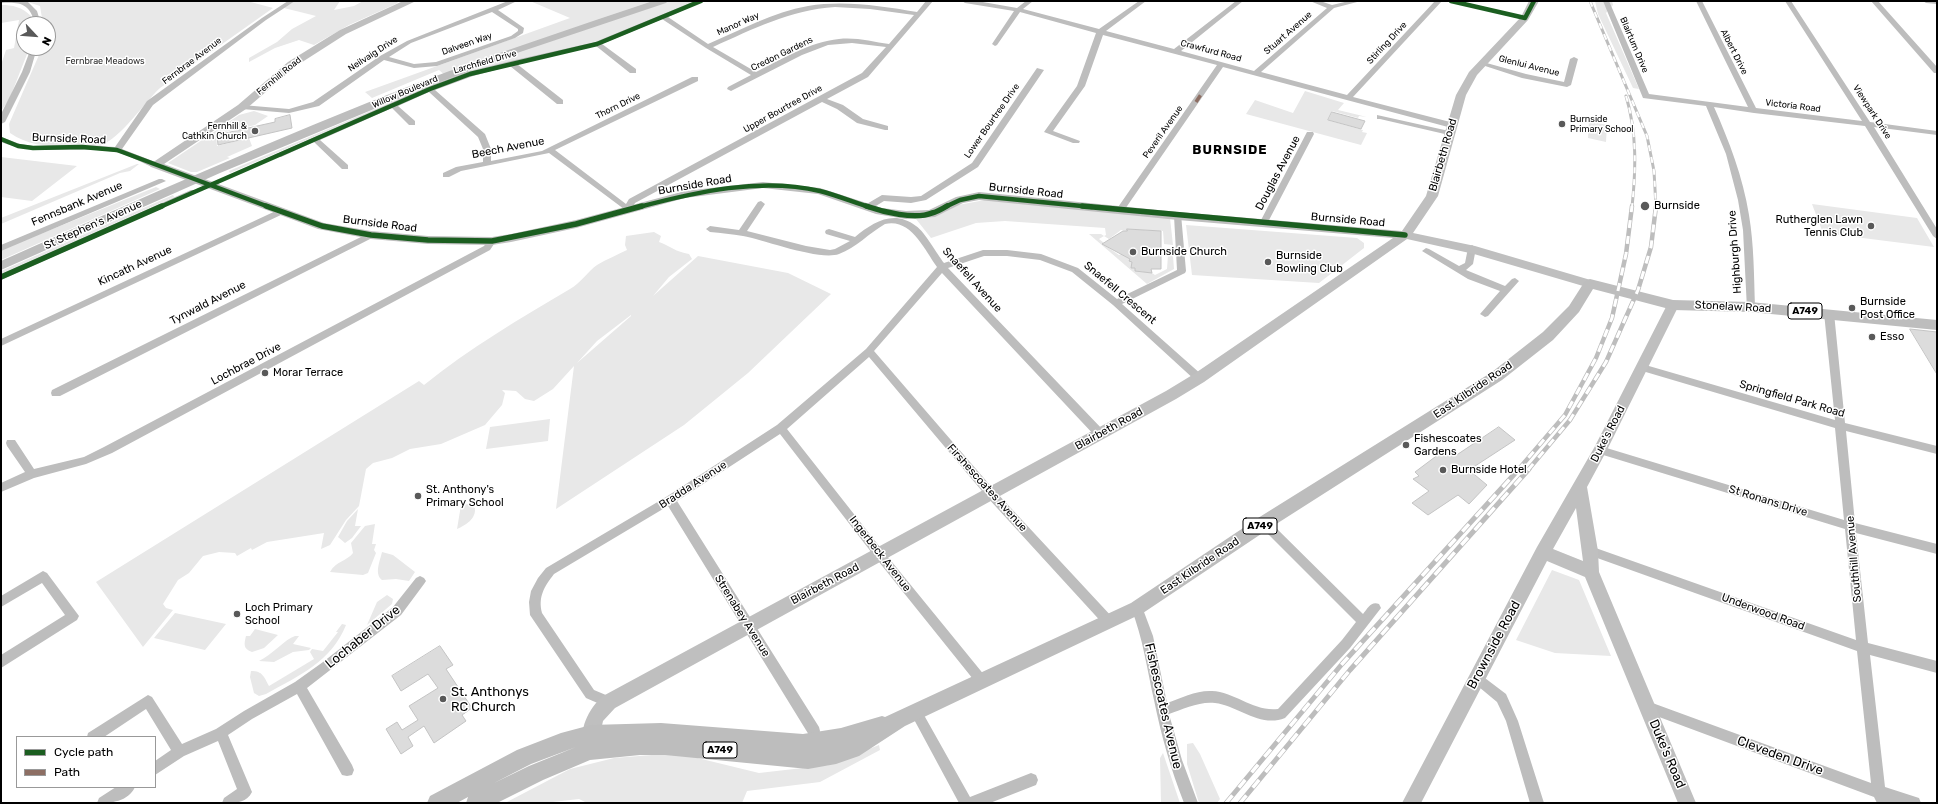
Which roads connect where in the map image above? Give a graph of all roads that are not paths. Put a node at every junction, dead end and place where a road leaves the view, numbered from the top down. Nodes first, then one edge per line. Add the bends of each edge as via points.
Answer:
1 (1, 1) edge
2 (292, 1) edge
3 (411, 1) edge
4 (514, 1) edge
5 (663, 1) edge
6 (701, 1) edge
7 (930, 1) edge
8 (965, 1) edge
9 (1030, 1) edge
10 (1143, 1) edge
11 (1240, 1) edge
12 (1313, 1) edge
13 (1358, 1) edge
14 (1439, 1) edge
15 (1451, 1) edge
16 (1534, 1) edge
17 (1606, 1) edge
18 (1699, 1) edge
19 (1788, 1) edge
20 (1874, 1) edge
21 (1926, 1) edge
22 (1937, 2) edge
23 (1332, 8) junction
24 (494, 10) junction
25 (1018, 10) junction
26 (917, 14) junction
27 (37, 16) edge
28 (663, 17) junction
29 (1526, 18) junction
30 (1100, 32) junction
31 (597, 44) junction
32 (995, 44) dead end
33 (891, 46) junction
34 (708, 47) junction
35 (1175, 52) junction
36 (31, 56) edge
37 (382, 57) junction
38 (1574, 58) dead end
39 (511, 63) junction
40 (1483, 64) junction
41 (1221, 65) junction
42 (1040, 70) dead end
43 (633, 71) dead end
44 (1937, 71) edge
45 (1256, 73) junction
46 (757, 76) junction
47 (695, 79) dead end
48 (430, 89) junction
49 (731, 89) dead end
50 (1646, 96) joint
51 (1348, 98) junction
52 (822, 99) junction
53 (560, 102) dead end
54 (393, 105) junction
55 (1709, 105) junction
56 (242, 107) junction
57 (1754, 111) junction
58 (1380, 117) dead end
59 (1, 122) edge
60 (412, 123) dead end
61 (1869, 126) junction
62 (885, 128) dead end
63 (1450, 129) junction
64 (1937, 133) edge
65 (1310, 134) dead end
66 (1, 139) edge
67 (315, 139) junction
68 (1076, 141) dead end
69 (117, 150) junction
70 (550, 150) junction
71 (278, 155) dead end
72 (487, 164) junction
73 (155, 165) junction
74 (344, 167) dead end
75 (446, 175) dead end
76 (162, 181) dead end
77 (195, 186) junction
78 (761, 204) dead end
79 (868, 207) junction
80 (628, 209) junction
81 (1120, 210) junction
82 (280, 212) junction
83 (1178, 216) junction
84 (1264, 222) junction
85 (710, 229) dead end
86 (829, 232) dead end
87 (742, 233) junction
88 (371, 235) junction
89 (1405, 235) junction
90 (1937, 236) edge
91 (492, 240) junction
92 (856, 240) junction
93 (1, 248) edge
94 (1472, 248) junction
95 (1426, 251) dead end
96 (1, 266) edge
97 (942, 267) junction
98 (1460, 270) junction
99 (1, 277) edge
100 (1515, 281) dead end
101 (1590, 284) junction
102 (1506, 290) junction
103 (1116, 303) junction
104 (1673, 304) junction
105 (1750, 307) junction
106 (1829, 313) junction
107 (1485, 314) dead end
108 (1937, 325) edge
109 (1, 343) edge
110 (868, 351) junction
111 (1642, 368) junction
112 (1199, 378) junction
113 (56, 392) dead end
114 (1840, 426) junction
115 (781, 428) junction
116 (1100, 434) junction
117 (11, 443) dead end
118 (1600, 450) junction
119 (1937, 450) edge
120 (32, 474) junction
121 (1, 488) edge
122 (1580, 488) junction
123 (991, 494) junction
124 (670, 500) junction
125 (1264, 523) junction
126 (1852, 527) junction
127 (1937, 549) edge
128 (1590, 551) junction
129 (1543, 552) junction
130 (879, 554) junction
131 (1591, 572) junction
132 (420, 581) dead end
133 (1, 602) edge
134 (1137, 608) junction
135 (1375, 608) dead end
136 (1109, 622) junction
137 (1364, 622) junction
138 (748, 626) junction
139 (1862, 647) junction
140 (1, 662) edge
141 (1937, 667) edge
142 (1477, 678) junction
143 (981, 680) junction
144 (299, 686) junction
145 (609, 702) junction
146 (1648, 708) junction
147 (1162, 710) junction
148 (916, 712) junction
149 (814, 732) dead end
150 (221, 733) junction
151 (95, 736) edge
152 (591, 743) junction
153 (179, 752) junction
154 (156, 768) edge
155 (347, 770) dead end
156 (1031, 780) dead end
157 (126, 788) edge
158 (1882, 798) edge
159 (104, 803) edge
160 (229, 803) edge
161 (437, 803) edge
162 (476, 803) edge
163 (966, 803) edge
164 (973, 803) edge
165 (1191, 803) edge
166 (1411, 803) edge
167 (1537, 803) edge
168 (1687, 803) edge
169 (1914, 803) edge

1 - 27 street via 21,2 32,7
2 - 69 street, Fernbrae Avenue via 150,103
3 - 56 street, Fernhill Road via 343,32 311,52 292,64
4 - 24 street, Neilvaig Drive
5 - 77 main road, Willow Boulevard via 467,67 216,170
6 - 28 street, Larchfield Drive
7 - 26 street, Upper Bourtree Drive
8 - 25 street, Crawfurd Road
9 - 25 street
10 - 30 street
11 - 35 street
12 - 23 street
13 - 23 street
14 - 51 street, Stirling Drive
15 - 29 street
16 - 29 street, Blairbeth Road
17 - 50 street, Blairtum Drive
18 - 57 street, Albert Drive
19 - 61 street, Viewpark Drive
20 - 44 street
21 - 22 street
23 - 45 street, Stuart Avenue
24 - 37 street, Neilvaig Drive via 428,33
24 - 37 street, Dalveen Way via 521,28 521,32 437,64 414,66
25 - 30 street, Crawfurd Road
25 - 32 street
26 - 33 street, Upper Bourtree Drive
26 - 34 street, Manor Way via 872,7 822,6 776,17
28 - 31 street, Larchfield Drive
28 - 34 street
29 - 40 street, Blairbeth Road
30 - 35 street, Crawfurd Road
30 - 68 street via 1081,86 1048,132
31 - 39 street, Larchfield Drive
31 - 43 street
33 - 46 street, Credon Gardens via 854,41 826,43
33 - 52 street, Upper Bourtree Drive via 865,76
34 - 46 street
35 - 41 street, Crawfurd Road
36 - 59 street
37 - 56 street, Neilvaig Drive via 312,106 289,111
38 - 40 street, Glenlui Avenue via 1567,85
39 - 48 street, Larchfield Drive via 470,74
39 - 53 street
40 - 63 street, Blairbeth Road via 1473,74 1461,96
41 - 45 street, Crawfurd Road
41 - 81 street, Peveril Avenue
42 - 79 street, Lower Bourtree Drive via 975,165 923,198 882,198
45 - 51 street, Crawfurd Road
46 - 49 street, Credon Gardens
47 - 70 street, Thorn Drive
48 - 54 street, Larchfield Drive
48 - 72 street via 482,136 487,149
50 - 55 street, Victoria Road
51 - 63 street, Crawfurd Road
52 - 62 street via 840,107 860,121
52 - 80 street, Upper Bourtree Drive via 632,201
54 - 60 street
54 - 67 street, Larchfield Drive
55 - 57 street, Victoria Road
55 - 105 street, Highburgh Drive via 1723,135 1739,186 1748,244
56 - 73 street, Fernhill Road
57 - 61 street, Victoria Road
58 - 63 street
61 - 64 street, Victoria Road
61 - 90 street, Viewpark Drive
63 - 89 street, Blairbeth Road via 1432,196
65 - 84 street, Douglas Avenue
66 - 69 street, Burnside Road via 18,146 33,148 82,147
67 - 71 street, Larchfield Drive
67 - 74 street
69 - 73 street, Burnside Road
70 - 72 street, Beech Avenue
70 - 80 street, Beech Avenue
72 - 75 street, Beech Avenue via 460,169
73 - 77 street, Burnside Road
76 - 93 street, Fennsbank Avenue
77 - 82 street, Burnside Road
77 - 96 main road, Willow Boulevard
77 - 99 street, St Stephen's Avenue
78 - 87 street
79 - 80 street, Burnside Road via 820,192 763,185 685,195
79 - 81 street, Burnside Road via 890,213 923,215 931,214 960,200 979,196
80 - 91 street, Burnside Road via 542,232
81 - 83 street, Burnside Road
82 - 88 street, Burnside Road via 322,226
82 - 109 street, Kincath Avenue
83 - 84 street, Burnside Road
83 - 103 street via 1182,271
84 - 89 street, Burnside Road
85 - 87 street, Snaefell Avenue
86 - 92 street
87 - 92 street, Snaefell Avenue via 835,253
88 - 91 street, Burnside Road via 428,240
88 - 113 street, Tynwald Avenue
89 - 94 street, Burnside Road
89 - 112 street, Blairbeth Road
91 - 120 street, Lochbrae Drive via 488,248 108,450 86,460
92 - 97 street, Snaefell Avenue via 880,222 897,220 914,228
94 - 98 street via 1469,264
94 - 101 street, Burnside Road
95 - 98 street
97 - 103 street, Snaefell Crescent via 983,253 1041,257 1075,270
97 - 110 street, Bradda Avenue
97 - 116 street, Snaefell Avenue
98 - 102 street via 1471,277
100 - 102 street
101 - 104 main road, A749
101 - 125 main road, East Kilbride Road / A749 via 1574,309 1548,336 1497,376
102 - 107 street
103 - 112 street, Snaefell Crescent
104 - 105 main road, Stonelaw Road / A749
104 - 111 street, Duke's Road
105 - 106 main road, Stonelaw Road / A749
106 - 108 main road, Stonelaw Road / A749
106 - 114 street, Southhill Avenue
110 - 115 street, Bradda Avenue
110 - 123 street, Firshescoates Avenue
111 - 114 street, Springfield Park Road
111 - 118 street, Duke's Road
112 - 116 street, Blairbeth Road
114 - 119 street, Springfield Park Road
114 - 126 street, Southhill Avenue
115 - 124 street, Bradda Avenue
115 - 130 street, Ingerbeck Avenue
116 - 123 street, Blairbeth Road
117 - 120 street
118 - 122 street, Duke's Road
118 - 126 street, St Ronans Drive
120 - 121 street, Lochbrae Drive
122 - 128 street, Duke's Road
122 - 129 street, Brownside Road
123 - 130 street, Blairbeth Road
123 - 136 street, Firshescoates Avenue
124 - 138 street, Strenabey Avenue
124 - 145 street, Bradda Avenue via 550,572 534,595 533,606 536,615 580,681 590,694
125 - 134 main road, East Kilbride Road / A749
125 - 137 street
126 - 127 street, St Ronans Drive
126 - 139 street, Southhill Avenue
128 - 131 street, Duke's Road
128 - 139 street, Underwood Road
129 - 131 street
129 - 142 street, Brownside Road
130 - 138 street, Blairbeth Road
130 - 143 street, Ingerbeck Avenue
131 - 146 street, Duke's Road
132 - 144 street, Lochaber Drive via 396,611
133 - 140 street via 44,576 73,616
134 - 136 main road, East Kilbride Road / A749
134 - 147 street, Fishescoates Avenue via 1144,625
135 - 137 street
136 - 143 main road, East Kilbride Road / A749
137 - 147 street via 1281,714 1264,716 1225,699 1212,697
138 - 145 street, Blairbeth Road
138 - 149 street, Strenabey Avenue
139 - 141 street, Underwood Road
139 - 158 street, Southhill Avenue
142 - 166 street, Brownside Road
142 - 167 street via 1502,698 1512,721
143 - 148 main road, East Kilbride Road / A749
144 - 150 street, Lochaber Drive via 248,714
144 - 155 street
145 - 152 street, Blairbeth Road via 598,712
146 - 158 street, Cleveden Drive
146 - 168 street, Duke's Road
147 - 165 street, Fishescoates Avenue via 1182,782
148 - 152 main road, East Kilbride Road / A749 via 898,720 852,749 817,759 665,746
148 - 163 street
150 - 153 street, Lochaber Drive
150 - 160 street via 245,792
151 - 153 street via 148,702
152 - 161 main road, East Kilbride Road / A749 via 561,742 530,754
152 - 162 main road, East Kilbride Road / A749
153 - 154 street, Lochaber Drive
156 - 164 street
157 - 159 street
158 - 169 street, Cleveden Drive

